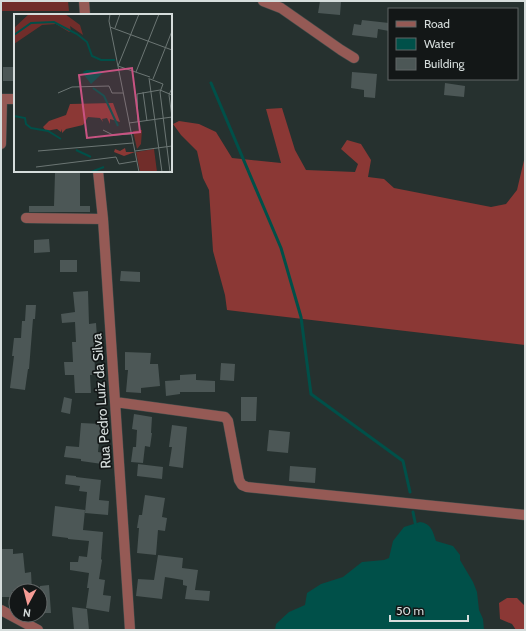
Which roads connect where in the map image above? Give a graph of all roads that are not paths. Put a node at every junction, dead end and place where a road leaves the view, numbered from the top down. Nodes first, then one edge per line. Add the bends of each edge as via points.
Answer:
1 (84, 1) edge
2 (263, 1) edge
3 (85, 14) edge
4 (354, 58) dead end
5 (2, 100) edge
6 (14, 100) edge
7 (1, 144) edge
8 (98, 172) edge
9 (26, 218) dead end
10 (103, 219) junction
11 (115, 402) junction
12 (525, 514) edge
13 (1, 610) edge
14 (38, 630) edge
15 (130, 630) edge

1 - 3 street
2 - 4 street via 281,8
5 - 6 street
5 - 7 street
8 - 10 street, Rua Pedro Luiz da Silva
9 - 10 street
10 - 11 street, Rua Pedro Luiz da Silva
11 - 12 street via 225,417 228,420 239,480 247,487
11 - 15 street, Rua Pedro Luiz da Silva
13 - 14 street

